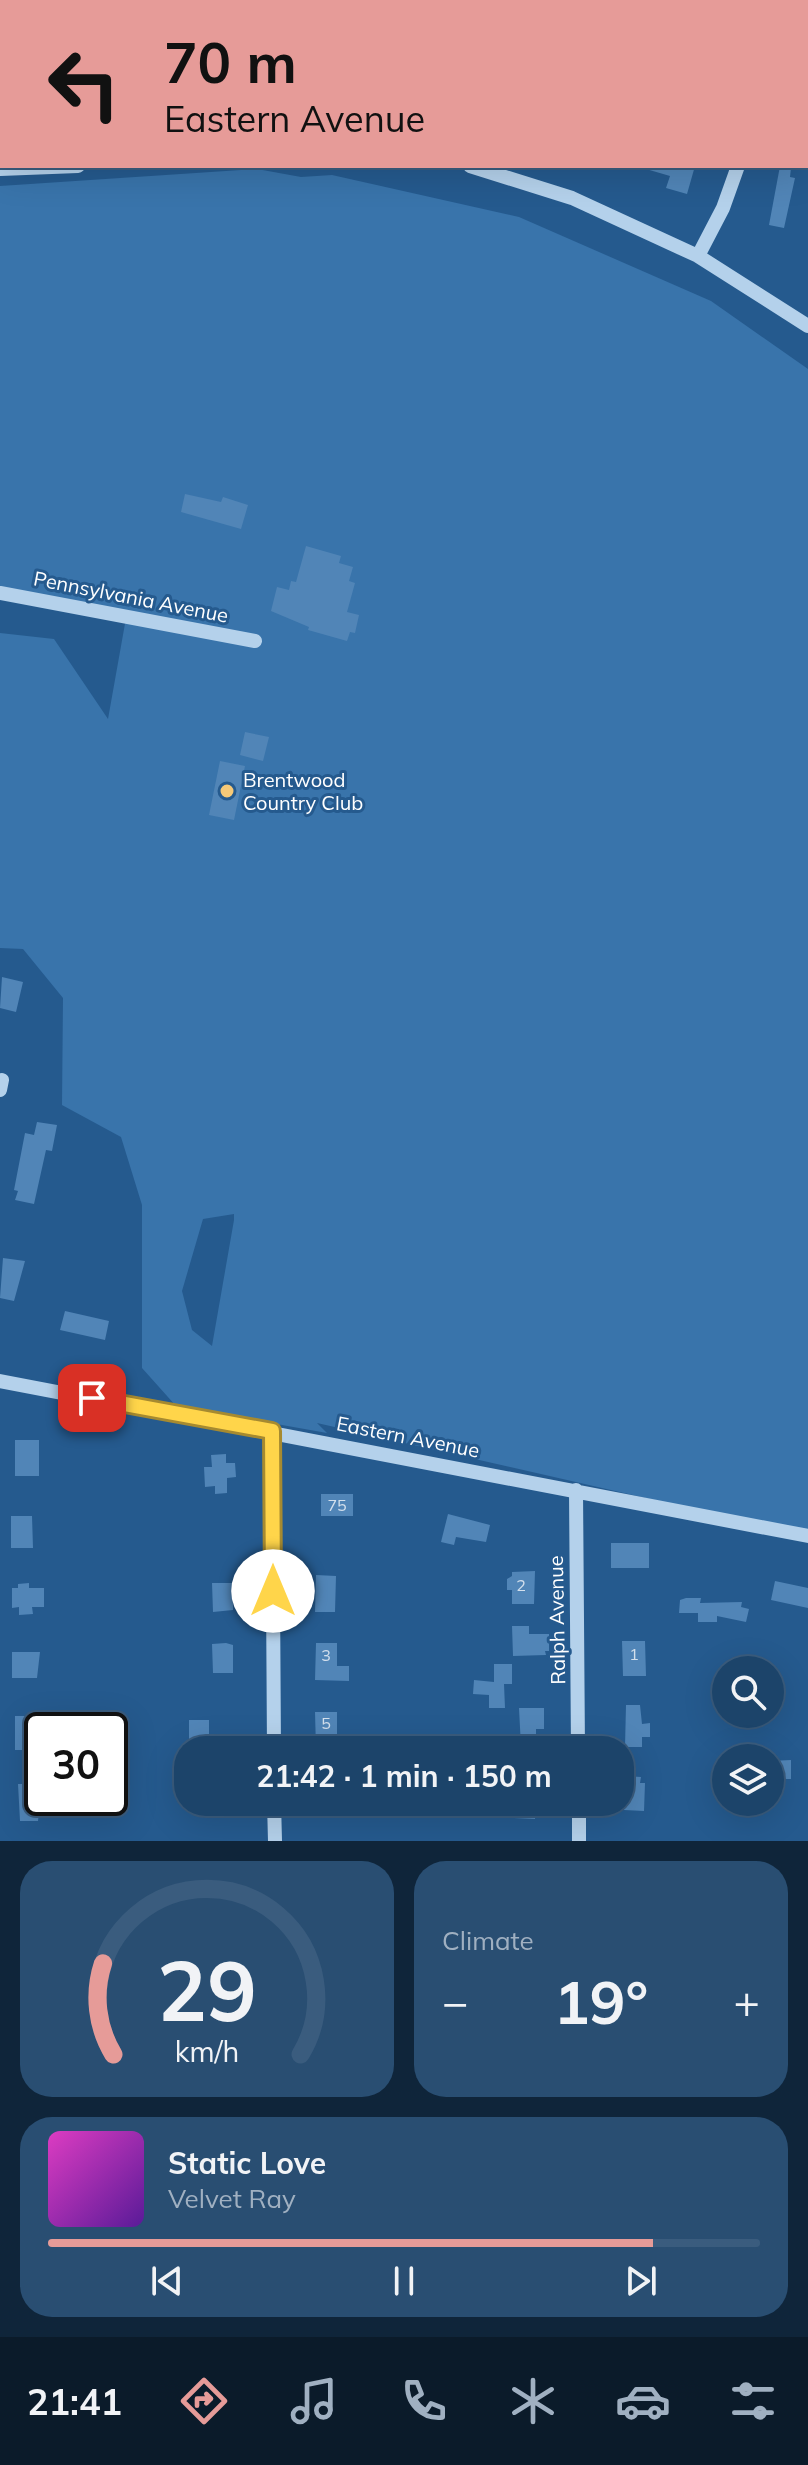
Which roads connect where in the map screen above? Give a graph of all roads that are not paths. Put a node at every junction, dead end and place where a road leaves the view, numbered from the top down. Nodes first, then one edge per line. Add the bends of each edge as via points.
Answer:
1 (26, 168) edge
2 (476, 168) edge
3 (737, 168) edge
4 (0, 169) edge
5 (698, 256) junction
6 (808, 326) edge
7 (0, 593) edge
8 (255, 641) dead end
9 (0, 1381) edge
10 (272, 1431) junction
11 (576, 1490) junction
12 (808, 1536) edge
13 (274, 1736) edge
14 (578, 1736) edge
15 (274, 1816) edge
16 (579, 1816) edge
17 (275, 1841) edge
18 (579, 1841) edge

1 - 4 street
2 - 5 street via 572,198
3 - 5 street
5 - 6 street
7 - 8 street, Pennsylvania Avenue
9 - 10 street, Eastern Avenue
10 - 11 street, Eastern Avenue
10 - 13 street
11 - 12 street, Eastern Avenue
11 - 14 street, Ralph Avenue
15 - 17 street
16 - 18 street

